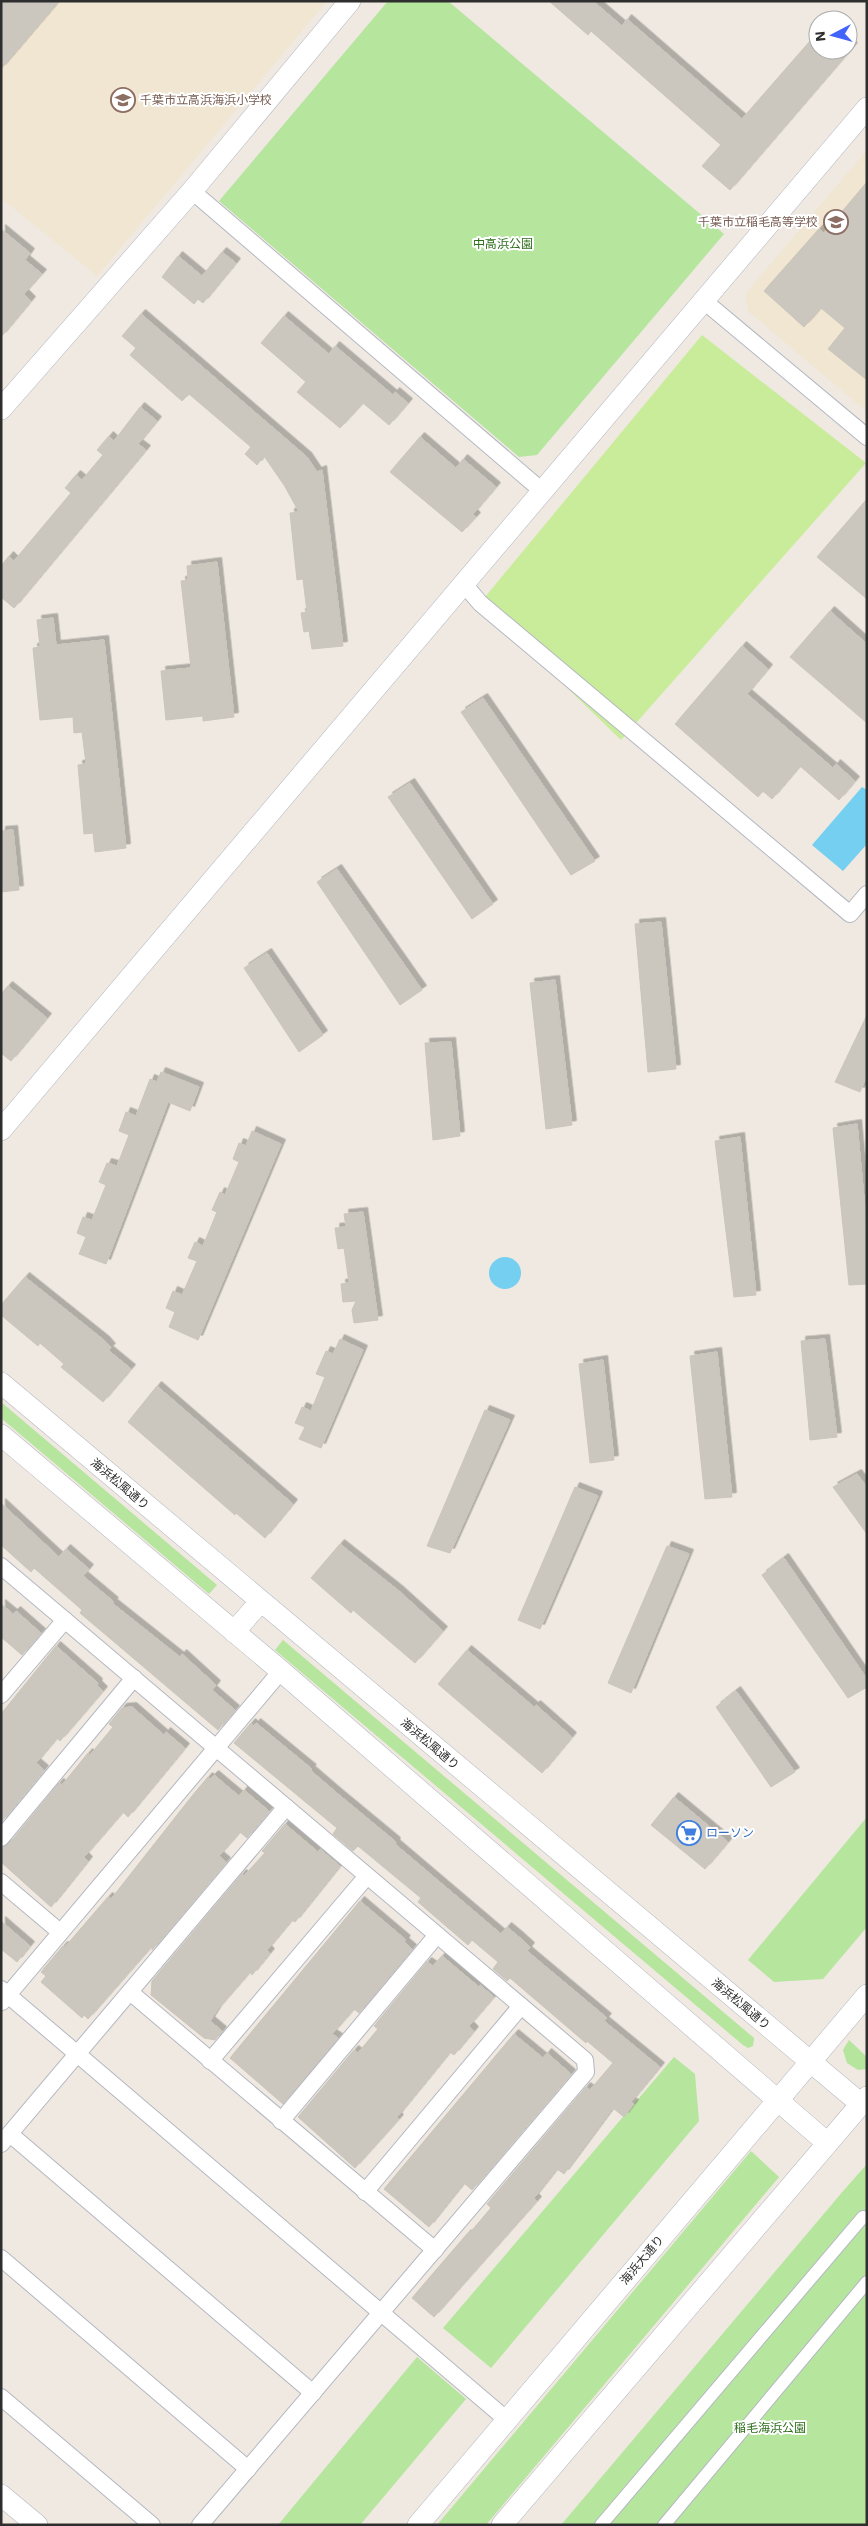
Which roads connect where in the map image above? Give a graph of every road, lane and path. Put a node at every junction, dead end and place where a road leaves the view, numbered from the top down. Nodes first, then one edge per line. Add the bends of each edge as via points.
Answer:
1 (350, 1) edge
2 (867, 108) edge
3 (192, 191) junction
4 (704, 302) junction
5 (1, 409) edge
6 (867, 438) edge
7 (541, 490) junction
8 (464, 584) junction
9 (867, 894) edge
10 (1, 1130) edge
11 (1, 1383) edge
12 (1, 1435) edge
13 (1, 1566) edge
14 (260, 1602) junction
15 (65, 1620) junction
16 (234, 1632) junction
17 (281, 1671) junction
18 (134, 1678) junction
19 (1, 1695) edge
20 (216, 1748) junction
21 (286, 1807) junction
22 (1, 1838) edge
23 (367, 1876) junction
24 (1, 1882) edge
25 (60, 1932) junction
26 (437, 1935) junction
27 (130, 1992) junction
28 (867, 1994) edge
29 (3, 1995) edge
30 (521, 2006) junction
31 (77, 2055) junction
32 (210, 2061) junction
33 (810, 2062) junction
34 (778, 2100) junction
35 (864, 2100) edge
36 (281, 2121) junction
37 (6, 2139) edge
38 (826, 2142) junction
39 (365, 2192) junction
40 (863, 2217) dead end
41 (435, 2250) junction
42 (1, 2258) edge
43 (867, 2282) edge
44 (381, 2313) junction
45 (313, 2393) junction
46 (1, 2397) edge
47 (507, 2420) junction
48 (248, 2469) junction
49 (1, 2495) edge
50 (37, 2525) edge
51 (152, 2525) edge
52 (200, 2525) edge
53 (418, 2525) edge
54 (502, 2525) edge
55 (601, 2525) edge
56 (664, 2525) edge

1 - 3 street
2 - 4 street
3 - 5 street
3 - 7 street
4 - 6 street
4 - 7 street
7 - 8 street
8 - 9 street via 480,603 850,914
8 - 10 street
11 - 14 street, 海浜松風通り
12 - 16 street
13 - 15 street
14 - 16 street
14 - 33 street, 海浜松風通り
15 - 18 street
15 - 19 street
16 - 17 street
17 - 20 street
17 - 34 street
18 - 20 street
18 - 22 street
20 - 21 street
20 - 25 street
21 - 23 street
21 - 27 street
23 - 26 street
23 - 32 street
24 - 25 street
25 - 29 street
26 - 30 street
26 - 36 street
27 - 31 street
27 - 32 street
28 - 33 street, 海浜大通り
29 - 31 street
30 - 39 street
30 - 41 street via 585,2060 586,2072
31 - 37 street
31 - 44 street
32 - 36 street
33 - 34 street, 海浜大通り
33 - 35 street, 海浜松風通り
34 - 38 street
34 - 47 street, 海浜大通り
35 - 38 street
36 - 39 street
37 - 45 street
38 - 54 street
39 - 41 street
40 - 55 street
41 - 44 street
42 - 48 street
43 - 56 street
44 - 45 street
44 - 47 street
45 - 48 street
46 - 51 street
47 - 53 street, 海浜大通り
48 - 52 street
49 - 50 street

